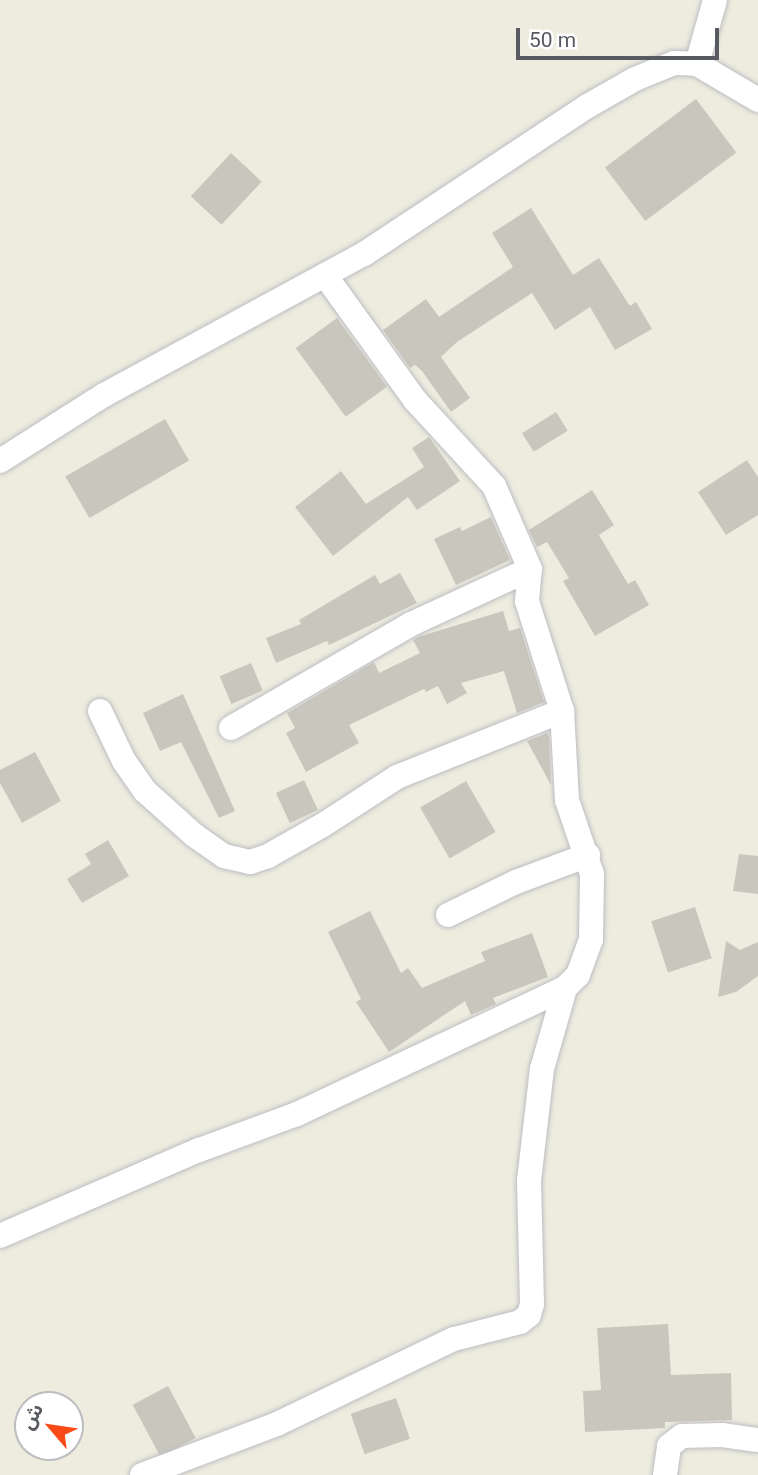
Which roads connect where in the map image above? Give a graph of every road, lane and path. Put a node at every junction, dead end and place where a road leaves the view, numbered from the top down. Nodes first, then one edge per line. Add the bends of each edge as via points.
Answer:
1 (715, 0) edge
2 (697, 64) junction
3 (758, 100) edge
4 (325, 275) junction
5 (0, 461) edge
6 (530, 569) junction
7 (100, 711) dead end
8 (562, 711) junction
9 (231, 728) dead end
10 (588, 855) junction
11 (448, 915) dead end
12 (565, 988) junction
13 (0, 1236) edge
14 (758, 1440) edge
15 (142, 1475) edge
16 (665, 1475) edge

1 - 2 street
2 - 3 street
2 - 4 street via 674,63 635,79
4 - 5 street via 104,395
4 - 6 street via 415,400 494,486
6 - 8 street via 527,601
6 - 9 street via 411,624
7 - 8 street via 124,761 145,790 224,856 250,862 268,856 397,777
8 - 10 street via 567,800
10 - 11 street via 516,882
10 - 12 street via 594,901 591,940 578,975
12 - 13 street via 297,1114 199,1150
12 - 15 street via 542,1069 529,1181 529,1315 520,1322 454,1339 277,1424
14 - 16 street via 722,1434 682,1436 669,1446

